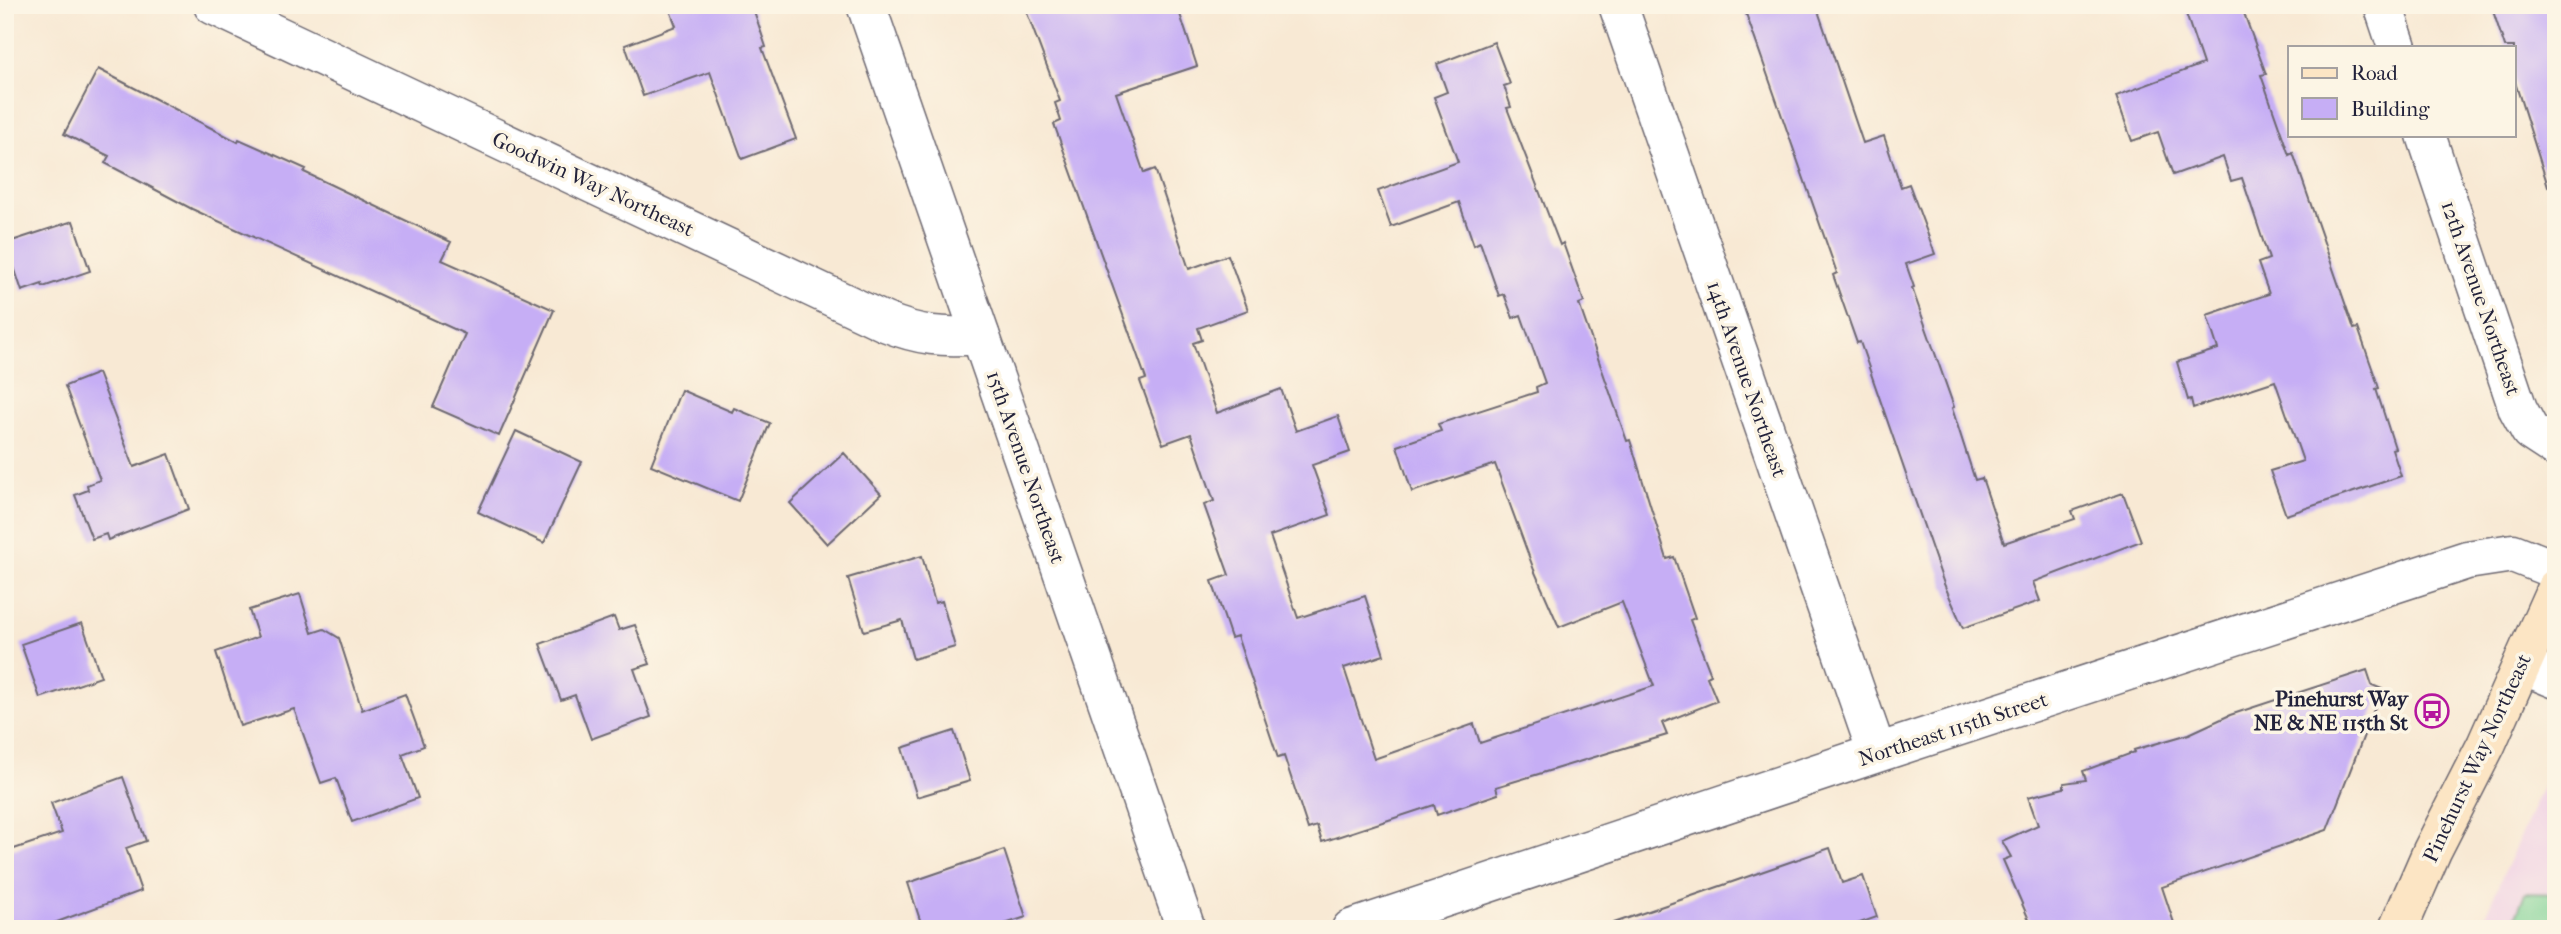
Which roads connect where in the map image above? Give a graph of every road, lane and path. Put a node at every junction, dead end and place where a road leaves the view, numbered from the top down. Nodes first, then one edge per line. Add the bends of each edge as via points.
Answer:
1 (214, 5) edge
2 (866, 5) edge
3 (1618, 5) edge
4 (2383, 5) edge
5 (2397, 46) edge
6 (2426, 136) edge
7 (980, 335) junction
8 (2556, 447) edge
9 (2556, 570) edge
10 (2556, 588) edge
11 (2539, 672) edge
12 (1877, 753) junction
13 (1186, 929) edge
14 (1351, 929) edge
15 (2398, 929) edge

1 - 7 street, Goodwin Way Northeast via 885,322 947,338
2 - 7 street, 15th Avenue Northeast
3 - 12 street, 14th Avenue Northeast
4 - 5 street
6 - 8 street, 12th Avenue Northeast via 2518,409 2530,431
7 - 13 street, 15th Avenue Northeast
9 - 12 street, Northeast 115th Street via 2513,553 2478,557
10 - 11 main road, Pinehurst Way Northeast
11 - 15 main road, Pinehurst Way Northeast via 2486,745
12 - 14 street, Northeast 115th Street

